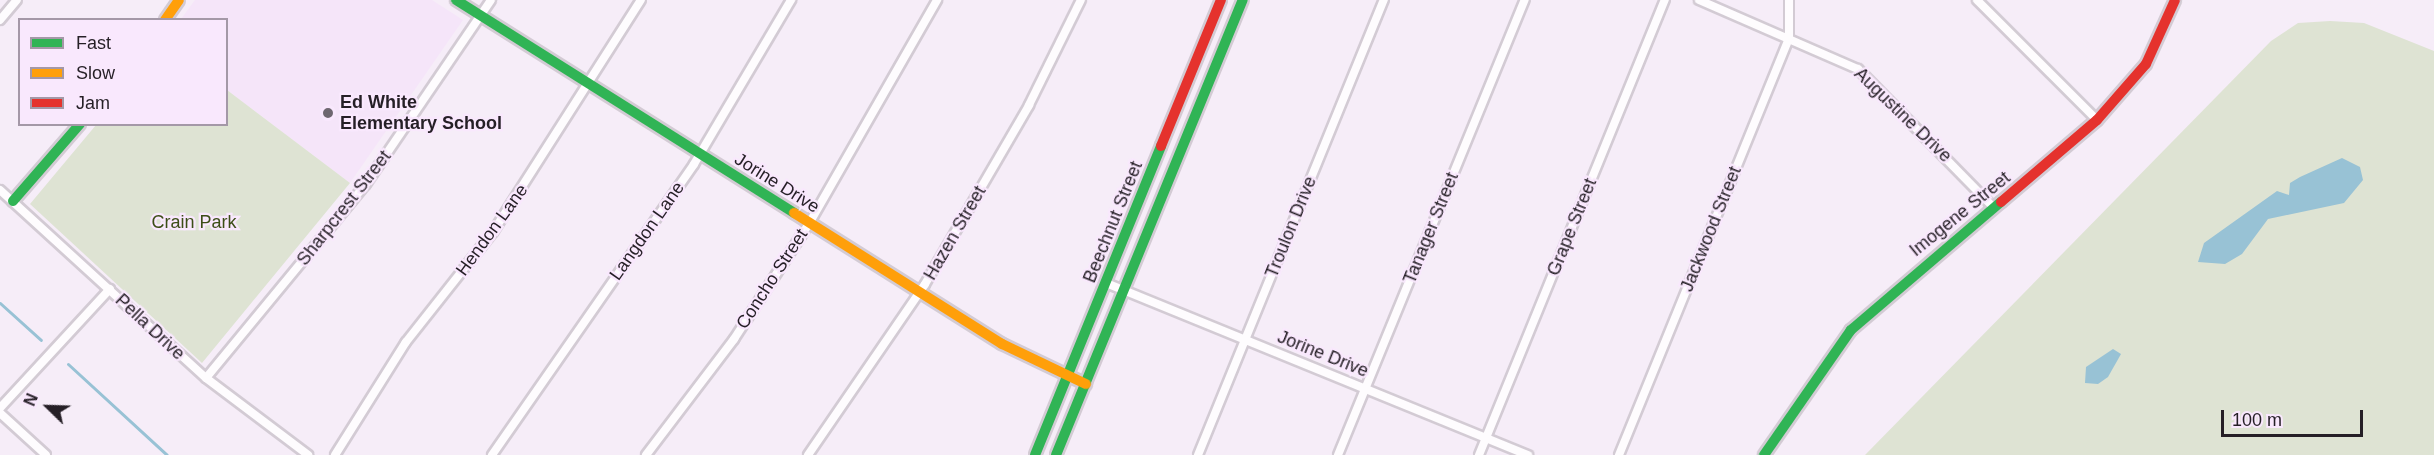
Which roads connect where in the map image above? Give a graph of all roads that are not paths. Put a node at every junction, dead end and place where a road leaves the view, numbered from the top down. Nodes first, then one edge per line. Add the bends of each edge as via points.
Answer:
1 (17, 0) edge
2 (179, 0) edge
3 (456, 0) edge
4 (490, 0) edge
5 (641, 0) edge
6 (791, 0) edge
7 (937, 0) edge
8 (1081, 0) edge
9 (1221, 0) edge
10 (1243, 0) edge
11 (1384, 0) edge
12 (1525, 0) edge
13 (1665, 0) edge
14 (1699, 0) edge
15 (1789, 0) edge
16 (1977, 0) edge
17 (2175, 0) edge
18 (481, 16) junction
19 (166, 18) edge
20 (0, 20) edge
21 (1789, 38) junction
22 (592, 84) junction
23 (1182, 97) junction
24 (1200, 105) junction
25 (2097, 120) junction
26 (78, 126) edge
27 (700, 154) junction
28 (0, 190) edge
29 (13, 201) junction
30 (1994, 208) junction
31 (810, 222) junction
32 (1106, 283) junction
33 (110, 289) junction
34 (1124, 290) junction
35 (920, 293) junction
36 (1245, 339) junction
37 (1067, 376) junction
38 (206, 378) junction
39 (1086, 384) junction
40 (1365, 389) junction
41 (0, 408) edge
42 (0, 413) edge
43 (1486, 438) junction
44 (46, 455) edge
45 (308, 455) edge
46 (335, 455) edge
47 (492, 455) edge
48 (646, 455) edge
49 (808, 455) edge
50 (1035, 455) edge
51 (1056, 455) edge
52 (1198, 455) edge
53 (1338, 455) edge
54 (1479, 455) edge
55 (1528, 455) edge
56 (1619, 455) edge
57 (1764, 455) edge

1 - 20 street
2 - 19 street
3 - 18 street, Jorine Drive
4 - 18 street, Sharpcrest Street
5 - 22 street, Hendon Lane
6 - 27 street, Langdon Lane
7 - 31 street, Concho Street
8 - 35 street, Hazen Street via 1029,105
9 - 23 street, Beechnut Street
10 - 24 street, Beechnut Street
11 - 36 street, Troulon Drive
12 - 40 street, Tanager Street
13 - 43 street, Grape Street
14 - 21 street, Augustine Drive
15 - 21 street, Jackwood Street
16 - 25 street
17 - 25 street, Imogene Street via 2146,64
18 - 22 street, Jorine Drive
18 - 38 street, Sharpcrest Street via 366,184
21 - 30 street, Augustine Drive via 1858,69
21 - 56 street, Jackwood Street
22 - 27 street, Jorine Drive
22 - 46 street, Hendon Lane via 493,232 395,358
23 - 24 street
23 - 32 street, Beechnut Street
24 - 34 street, Beechnut Street
25 - 30 street, Imogene Street
26 - 29 street
27 - 31 street, Jorine Drive
27 - 47 street, Langdon Lane
28 - 29 street, Pella Drive
29 - 33 street, Pella Drive
30 - 57 street, Imogene Street via 1851,330
31 - 35 street, Jorine Drive
31 - 48 street, Concho Street via 734,339
32 - 34 street, Jorine Drive
32 - 37 street, Beechnut Street
33 - 38 street, Pella Drive
33 - 41 street
34 - 36 street, Jorine Drive
34 - 39 street, Beechnut Street
35 - 37 street, Jorine Drive via 1002,344
35 - 49 street, Hazen Street
36 - 40 street, Jorine Drive
36 - 52 street, Troulon Drive
37 - 39 street, Jorine Drive
37 - 50 street, Beechnut Street
38 - 45 street, Pella Drive
39 - 51 street, Beechnut Street
40 - 43 street, Jorine Drive
40 - 53 street, Tanager Street
42 - 44 street
43 - 54 street, Grape Street
43 - 55 street, Jorine Drive

